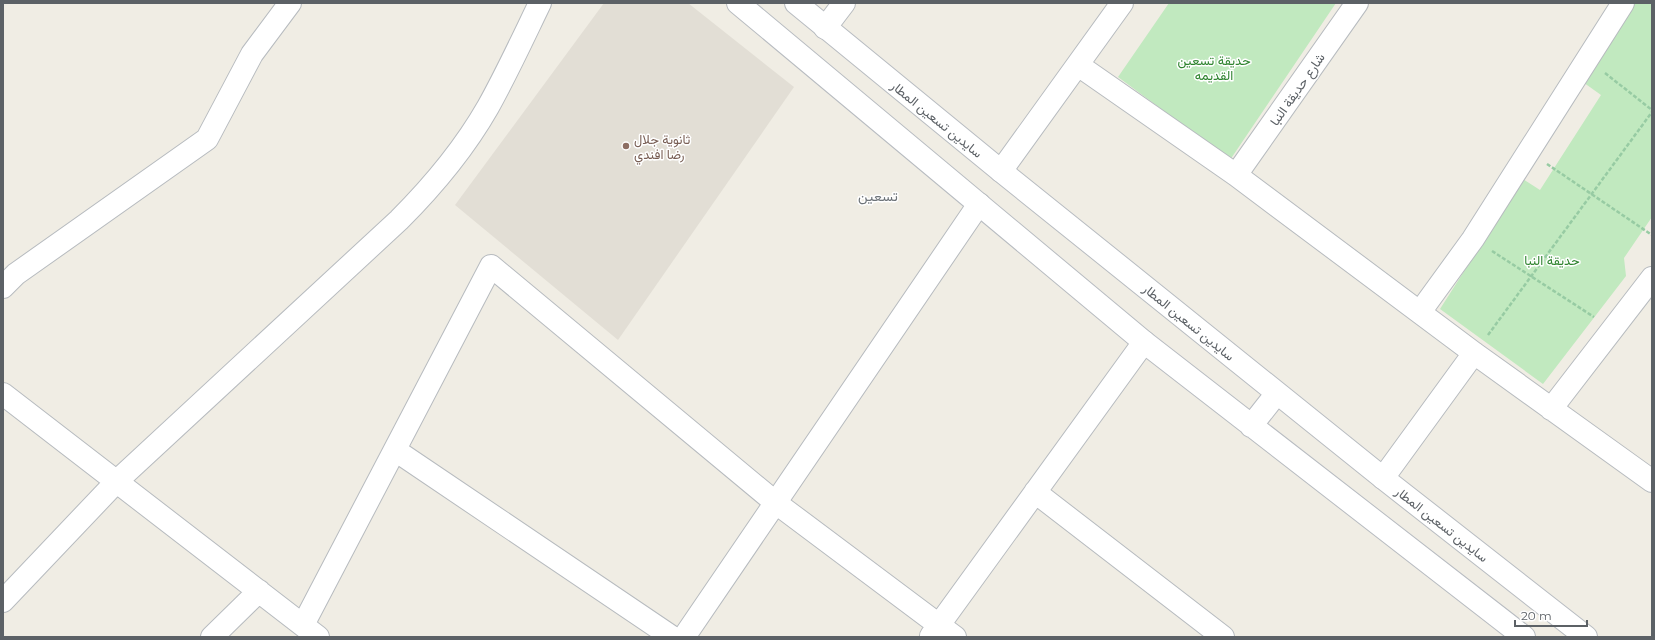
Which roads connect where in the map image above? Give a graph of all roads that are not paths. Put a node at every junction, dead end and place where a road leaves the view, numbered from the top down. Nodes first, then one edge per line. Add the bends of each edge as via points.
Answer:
1 (290, 3) edge
2 (540, 3) edge
3 (738, 3) edge
4 (796, 3) edge
5 (844, 3) edge
6 (1122, 3) edge
7 (1357, 3) edge
8 (1623, 3) edge
9 (825, 28) junction
10 (1078, 65) junction
11 (1002, 171) junction
12 (1236, 175) junction
13 (980, 204) junction
14 (1652, 278) edge
15 (3, 287) edge
16 (1420, 312) junction
17 (1144, 342) junction
18 (1474, 353) junction
19 (1277, 393) junction
20 (3, 394) edge
21 (1551, 409) junction
22 (1251, 426) junction
23 (395, 450) junction
24 (1383, 478) junction
25 (117, 481) junction
26 (1652, 481) edge
27 (1035, 492) junction
28 (776, 503) junction
29 (7, 588) edge
30 (260, 592) junction
31 (310, 631) edge
32 (941, 633) edge
33 (687, 635) edge
34 (212, 637) edge
35 (1224, 637) edge
36 (1524, 637) edge
37 (1586, 637) edge

1 - 15 street via 252,54 207,139 16,274
2 - 25 street via 488,107 469,138 424,194
3 - 13 street
4 - 9 street, سايدين تسعين المطار
5 - 9 street
6 - 10 street
7 - 12 street, شارع حديقة النبا
8 - 16 street via 1473,239
9 - 11 street, سايدين تسعين المطار
10 - 11 street
10 - 12 street
11 - 19 street, سايدين تسعين المطار
12 - 16 street
13 - 17 street
13 - 28 street
14 - 21 street
16 - 18 street
17 - 22 street
17 - 27 street
18 - 21 street
18 - 24 street
19 - 22 street
19 - 24 street, سايدين تسعين المطار
20 - 25 street
21 - 26 street
22 - 36 street
23 - 28 street via 491,266
23 - 31 street
23 - 33 street
24 - 37 street, سايدين تسعين المطار
25 - 29 street
25 - 30 street
27 - 32 street
27 - 35 street
28 - 32 street
28 - 33 street
30 - 31 street
30 - 34 street

